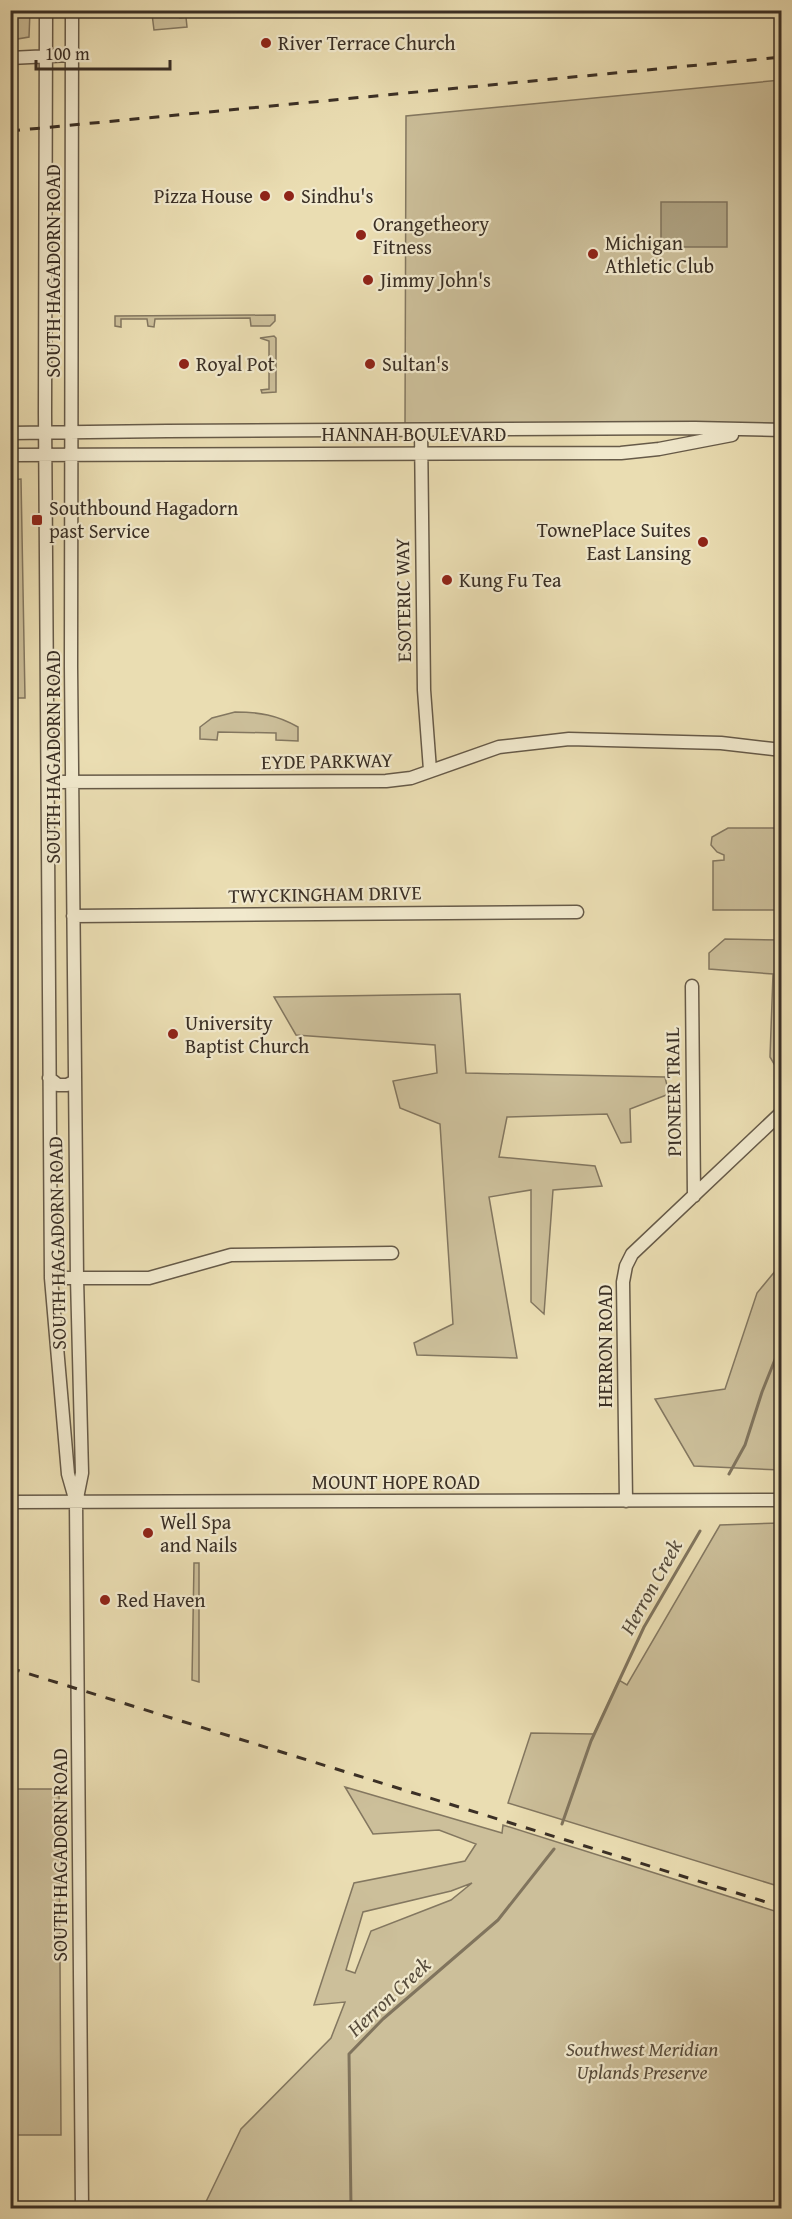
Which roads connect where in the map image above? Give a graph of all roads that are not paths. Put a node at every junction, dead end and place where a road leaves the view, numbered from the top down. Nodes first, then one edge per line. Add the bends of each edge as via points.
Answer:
1 (46, 10) edge
2 (72, 10) edge
3 (46, 55) junction
4 (71, 55) junction
5 (10, 58) edge
6 (421, 430) junction
7 (754, 430) junction
8 (782, 430) edge
9 (73, 431) junction
10 (45, 432) junction
11 (10, 433) edge
12 (421, 452) junction
13 (73, 454) junction
14 (10, 455) edge
15 (46, 455) junction
16 (47, 657) junction
17 (71, 667) junction
18 (782, 750) edge
19 (430, 770) junction
20 (48, 782) junction
21 (72, 782) junction
22 (48, 871) junction
23 (73, 872) junction
24 (577, 912) dead end
25 (73, 916) junction
26 (692, 986) dead end
27 (49, 1078) junction
28 (75, 1081) junction
29 (782, 1112) edge
30 (694, 1196) junction
31 (392, 1253) dead end
32 (51, 1278) junction
33 (77, 1278) junction
34 (782, 1500) edge
35 (626, 1501) junction
36 (10, 1502) edge
37 (76, 1502) junction
38 (82, 2208) edge

1 - 3 street, SOUTH HAGADORN ROAD
2 - 4 street, SOUTH HAGADORN ROAD
3 - 4 street
3 - 5 street
3 - 10 street, SOUTH HAGADORN ROAD
4 - 9 street, SOUTH HAGADORN ROAD
6 - 7 street, HANNAH BOULEVARD
6 - 9 street, HANNAH BOULEVARD
6 - 12 street, ESOTERIC WAY
7 - 8 street, HANNAH BOULEVARD
7 - 12 street, HANNAH BOULEVARD via 621,453
9 - 10 street, HANNAH BOULEVARD
9 - 13 street, SOUTH HAGADORN ROAD
10 - 11 street, HANNAH BOULEVARD
10 - 15 street, SOUTH HAGADORN ROAD
12 - 13 street, HANNAH BOULEVARD
12 - 19 street, ESOTERIC WAY via 424,690
13 - 15 street, HANNAH BOULEVARD
13 - 17 street, SOUTH HAGADORN ROAD
14 - 15 street, HANNAH BOULEVARD
15 - 16 street, SOUTH HAGADORN ROAD
16 - 17 street via 56,666
16 - 20 street, SOUTH HAGADORN ROAD
17 - 21 street, SOUTH HAGADORN ROAD
18 - 19 street, EYDE PARKWAY via 721,743 569,739 499,747
19 - 21 street, EYDE PARKWAY via 411,778 386,781
20 - 21 street, EYDE PARKWAY
20 - 22 street, SOUTH HAGADORN ROAD
21 - 23 street, SOUTH HAGADORN ROAD
22 - 23 street via 60,866
22 - 27 street, SOUTH HAGADORN ROAD
23 - 25 street, SOUTH HAGADORN ROAD
24 - 25 street, TWYCKINGHAM DRIVE
25 - 28 street, SOUTH HAGADORN ROAD
26 - 30 street, PIONEER TRAIL
27 - 28 street via 58,1085
27 - 32 street, SOUTH HAGADORN ROAD
28 - 33 street, SOUTH HAGADORN ROAD
29 - 30 street, HERRON ROAD
30 - 35 street, HERRON ROAD via 632,1254 624,1271
31 - 33 street via 231,1255 149,1278
32 - 33 street
32 - 37 street, SOUTH HAGADORN ROAD via 68,1474
33 - 37 street, SOUTH HAGADORN ROAD via 82,1473
34 - 35 street, MOUNT HOPE ROAD
35 - 37 street, MOUNT HOPE ROAD
36 - 37 street, MOUNT HOPE ROAD
37 - 38 street, SOUTH HAGADORN ROAD

